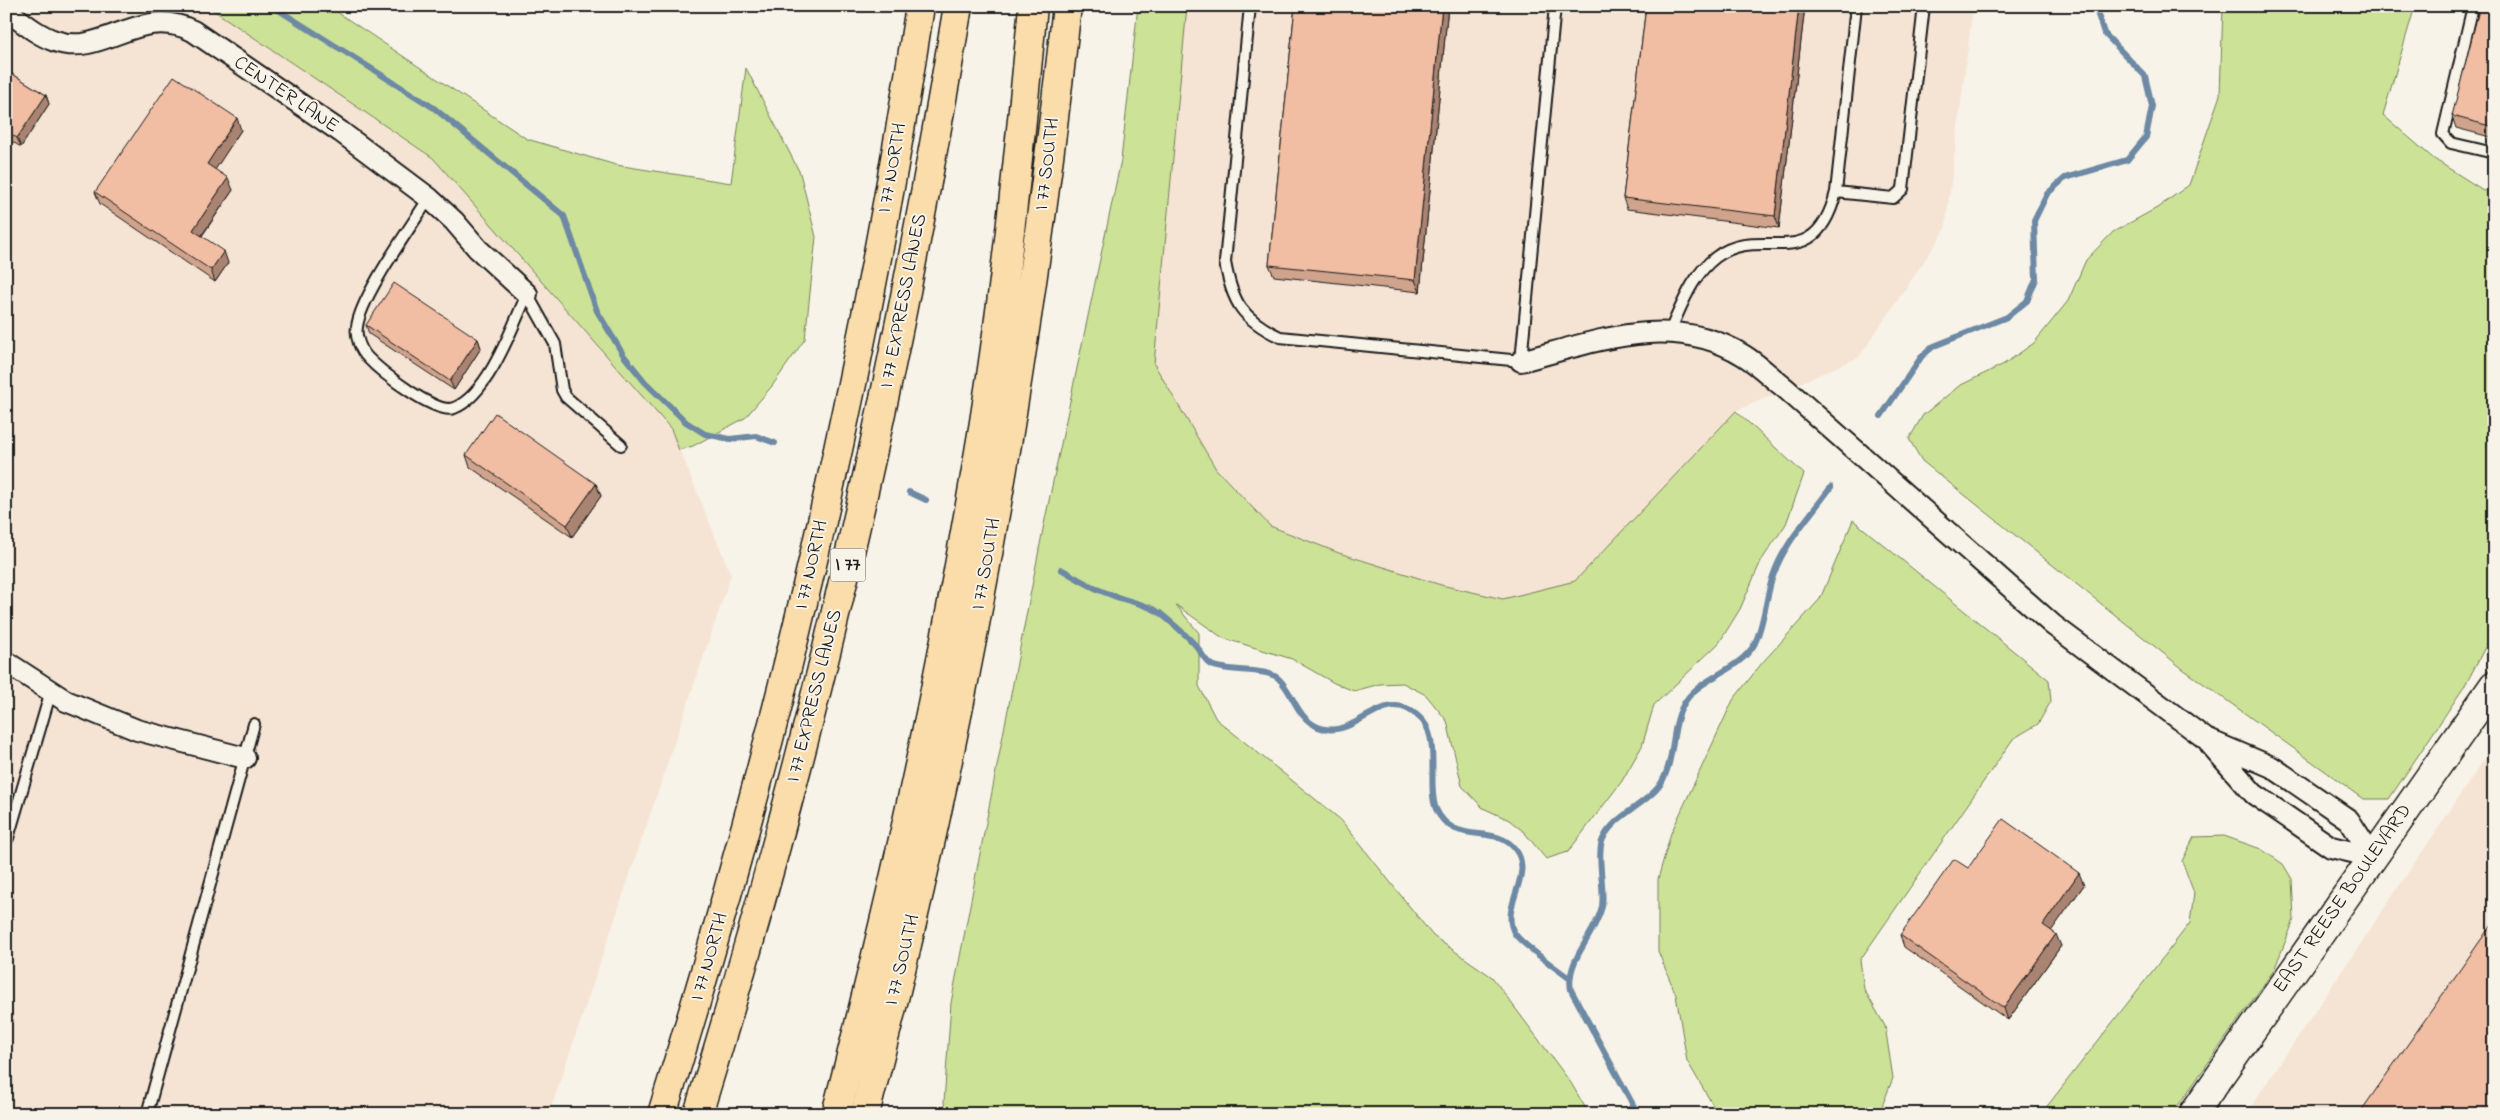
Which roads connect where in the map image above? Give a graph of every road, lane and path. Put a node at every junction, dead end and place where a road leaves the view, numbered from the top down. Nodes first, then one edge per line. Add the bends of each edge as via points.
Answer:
1 (920, 6) edge
2 (958, 6) edge
3 (1033, 6) edge
4 (1067, 6) edge
5 (1250, 6) edge
6 (1555, 6) edge
7 (1856, 6) edge
8 (1924, 6) edge
9 (2472, 6) edge
10 (6, 10) edge
11 (2494, 153) edge
12 (1836, 192) junction
13 (429, 198) junction
14 (527, 294) junction
15 (1670, 331) junction
16 (1521, 361) junction
17 (621, 445) dead end
18 (6, 662) edge
19 (2494, 684) edge
20 (51, 691) junction
21 (254, 724) dead end
22 (2206, 739) junction
23 (245, 758) junction
24 (6, 838) edge
25 (2373, 857) junction
26 (147, 1114) edge
27 (662, 1114) edge
28 (698, 1114) edge
29 (836, 1114) edge
30 (865, 1114) edge
31 (2193, 1114) edge

1 - 27 highway, I 77 NORTH / I 77 via 879,250 815,555 739,857
2 - 28 highway, I 77 EXPRESS LANES / I 77 via 911,266 848,563 772,866
3 - 29 highway via 1004,274 959,564 894,881
4 - 30 highway, I 77 SOUTH via 1035,269 985,579 921,887
5 - 16 lane via 1225,262 1230,291 1244,311 1259,327 1280,337
6 - 16 lane
7 - 12 lane
8 - 12 lane via 1905,184 1893,198
9 - 11 lane via 2443,134 2451,143
10 - 13 street, CENTER LANE via 41,34 71,44 86,44 142,25 182,26 341,132
12 - 15 lane via 1832,211 1810,238 1795,244 1735,247 1716,256 1695,280
13 - 14 street, CENTER LANE
13 - 14 lane via 362,306 356,328 358,342 367,358 424,401 453,409 466,401 481,384 509,335
14 - 17 lane via 555,344 566,397
15 - 16 street via 1622,334
15 - 22 street via 1710,339 1744,355 2053,625
18 - 20 street
19 - 25 street, EAST REESE BOULEVARD
20 - 23 street via 66,701 137,730
20 - 24 lane
21 - 23 lane
22 - 25 street via 2272,767 2349,820
22 - 25 street via 2254,794 2330,847
23 - 26 lane
25 - 31 street, EAST REESE BOULEVARD

